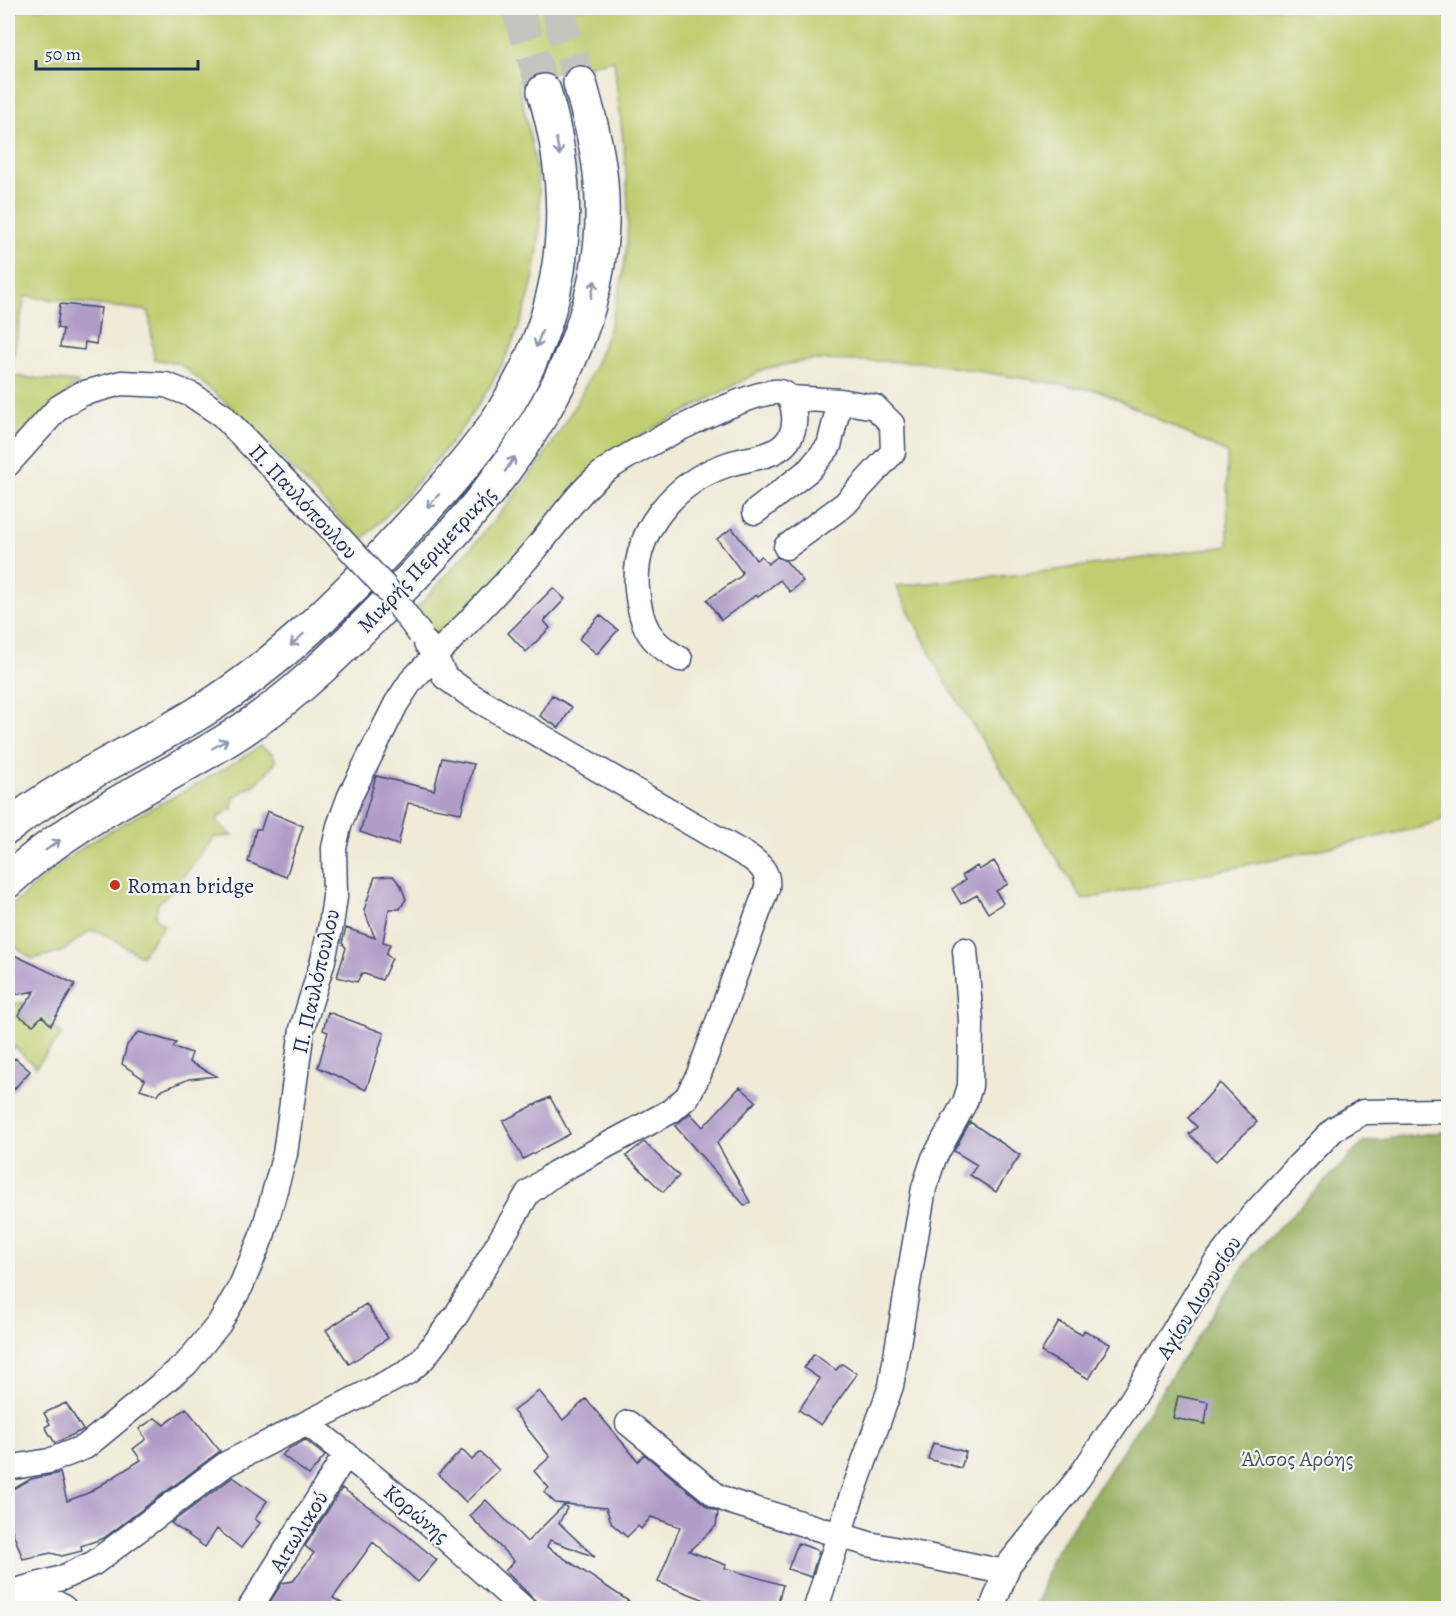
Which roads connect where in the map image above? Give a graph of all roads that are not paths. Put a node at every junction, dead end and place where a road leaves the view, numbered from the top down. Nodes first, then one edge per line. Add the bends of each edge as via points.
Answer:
1 (580, 83) tunnel mouth
2 (544, 91) tunnel mouth
3 (790, 398) junction
4 (840, 401) junction
5 (8, 464) edge
6 (755, 512) dead end
7 (786, 547) dead end
8 (435, 656) junction
9 (681, 659) dead end
10 (8, 828) edge
11 (8, 881) edge
12 (965, 950) dead end
13 (1449, 1111) edge
14 (628, 1422) dead end
15 (308, 1423) junction
16 (346, 1454) junction
17 (8, 1468) edge
18 (839, 1536) junction
19 (1004, 1572) junction
20 (32, 1588) junction
21 (8, 1593) edge
22 (19, 1608) edge
23 (64, 1608) edge
24 (250, 1608) edge
25 (523, 1608) edge
26 (816, 1608) edge
27 (993, 1608) edge

11 -> 1 main road, Μικρής Περιμετρικής via 77,828 239,732 295,691 330,662 424,566 496,484 559,384 595,285 601,183
2 -> 10 main road, Μικρής Περιμετρικής via 563,180 561,261 534,354 492,428 382,557 279,656 215,703 46,799
3 - 4 street
3 - 8 street via 773,392 742,401 651,445 602,474 580,494 500,590
3 - 9 street via 795,421 785,444 772,453 726,465 696,479 666,505 642,540 636,575 641,615 652,639
4 - 6 street via 829,446 809,470
4 - 7 street via 875,407 892,423 893,452 845,504
5 - 8 street, Π. Παυλόπουλου, bridge via 58,408 81,394 121,383 175,387 213,408 231,424 385,587
8 - 15 street via 445,677 470,695 751,858 767,876 767,888 699,1074 687,1096 664,1115 534,1187 520,1203 464,1304 416,1366
8 - 17 street, Π. Παυλόπουλου via 396,704 339,826 334,848 331,925 302,1029 285,1154 263,1233 241,1286 219,1324 186,1364 85,1448 68,1456
12 - 18 street via 972,1020 970,1086 934,1158 924,1188 891,1386
13 - 19 street, Αγίου Διονυσίου via 1363,1112 1342,1123 1317,1145 1225,1249 1078,1479
14 - 18 street via 717,1496
15 - 16 street, Κορώνης
15 - 20 street via 226,1464 102,1558
16 - 24 street, Αιτωλικού
16 - 25 street, Κορώνης
18 - 19 street
18 - 26 street
19 - 27 street, Αγίου Διονυσίου
20 - 21 street
20 - 22 street
20 - 23 street

